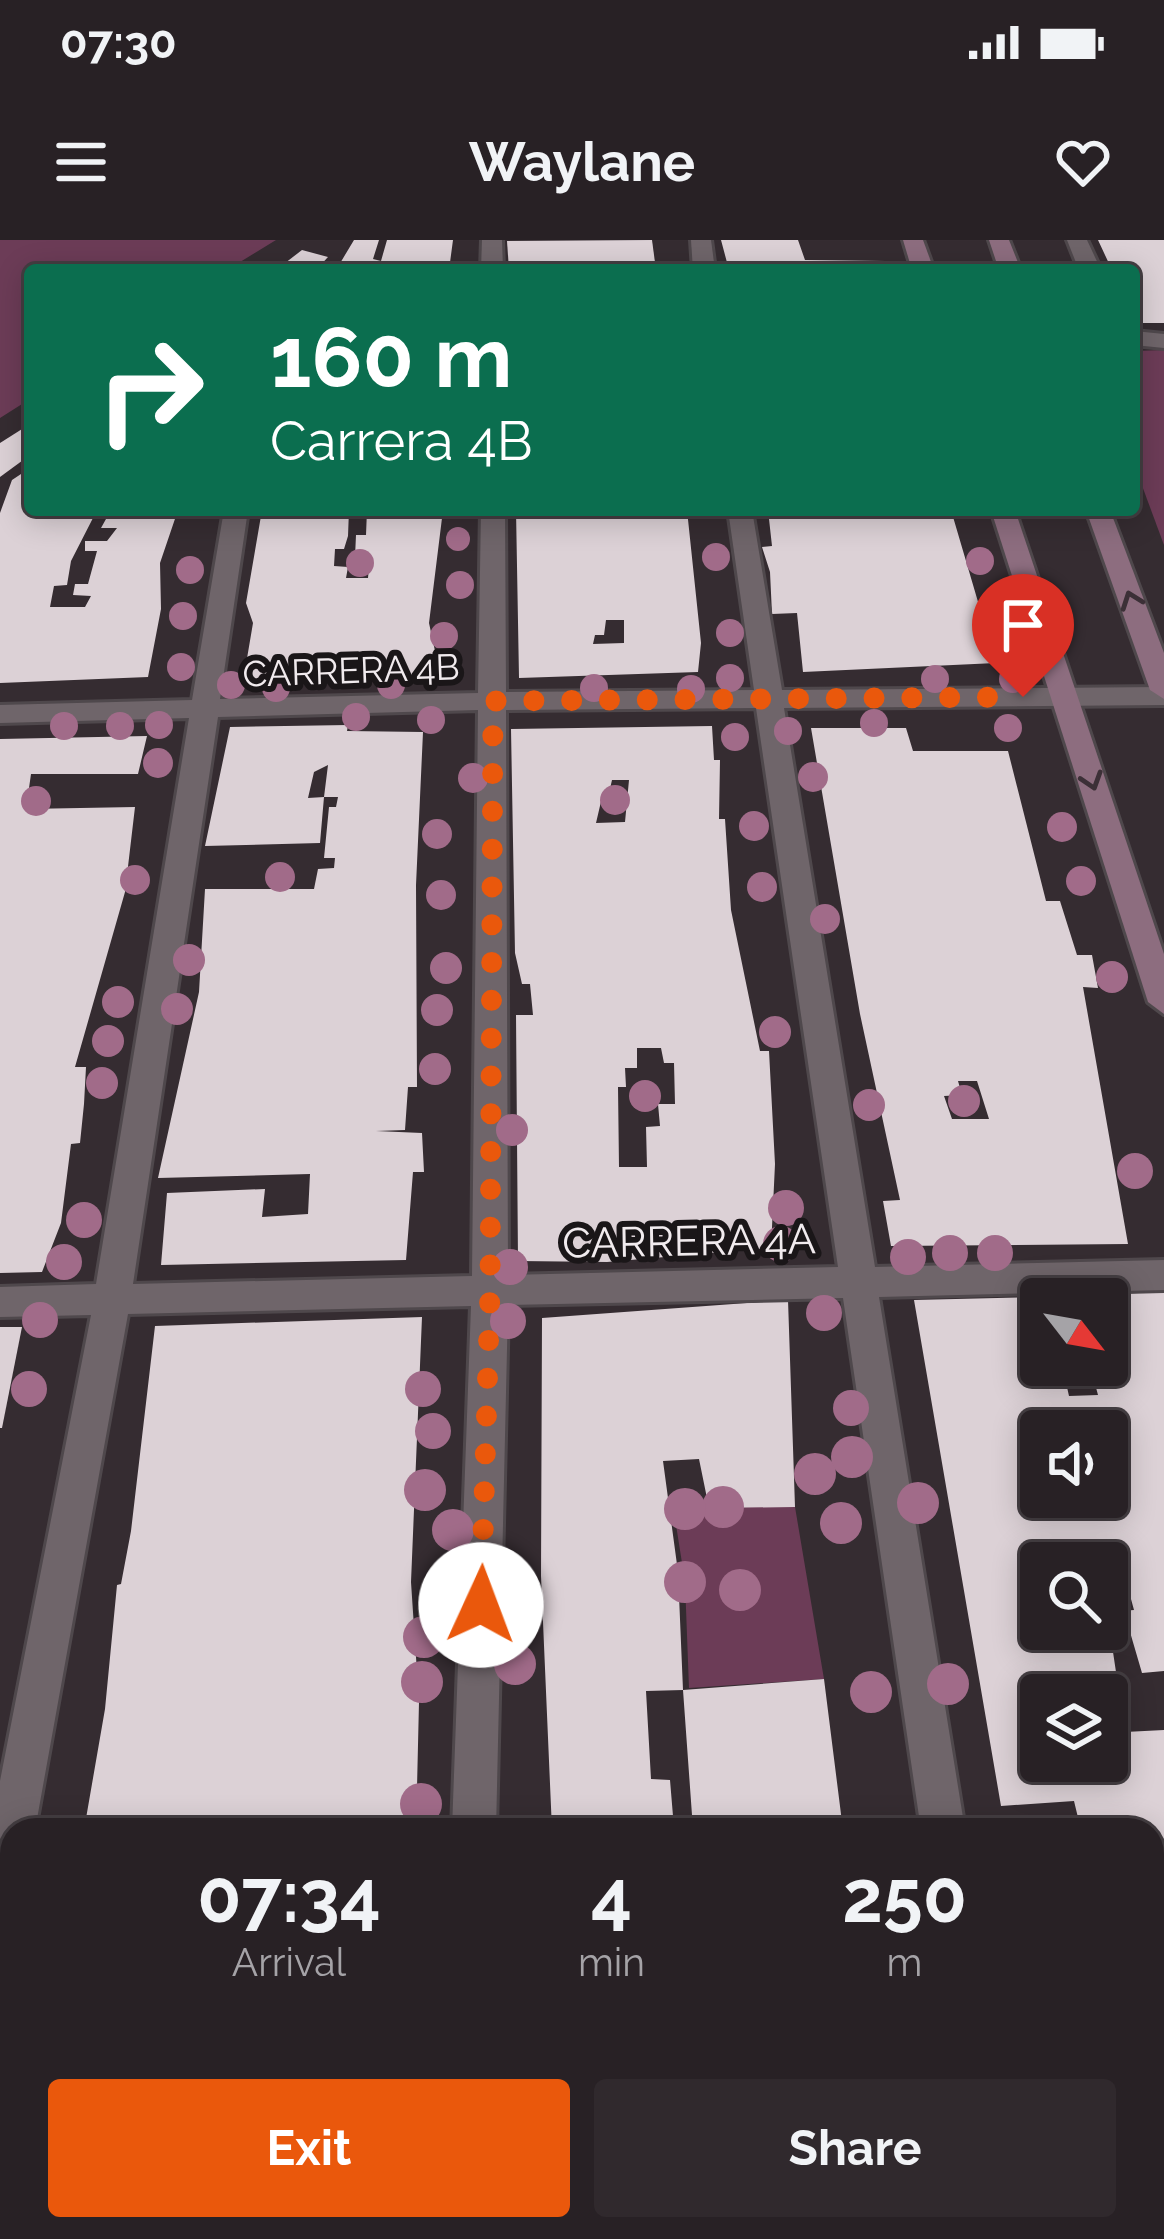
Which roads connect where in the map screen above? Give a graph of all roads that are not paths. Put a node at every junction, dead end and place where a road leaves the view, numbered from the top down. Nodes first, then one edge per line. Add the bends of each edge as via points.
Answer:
1 (235, 516) edge
2 (493, 516) edge
3 (741, 516) edge
4 (1005, 516) edge
5 (1099, 516) edge
6 (1164, 693) edge
7 (771, 697) junction
8 (1065, 697) junction
9 (493, 701) junction
10 (203, 711) junction
11 (0, 714) edge
12 (1164, 1002) edge
13 (1164, 1276) edge
14 (861, 1282) junction
15 (490, 1291) junction
16 (112, 1300) junction
17 (0, 1302) edge
18 (16, 1818) edge
19 (474, 1818) edge
20 (941, 1818) edge

1 - 10 street
2 - 9 street
3 - 7 street
4 - 8 main road
6 -> 5 main road
6 - 8 street, CARRERA 4B
7 - 8 street, CARRERA 4B
7 - 9 street, CARRERA 4B
7 - 14 street
8 -> 12 main road
9 - 10 street, CARRERA 4B
9 - 15 street
10 - 11 street, CARRERA 4B
10 - 16 street
13 - 14 street, CARRERA 4A
14 - 15 street, CARRERA 4A
14 - 20 street
15 - 16 street, CARRERA 4A
15 - 19 street
16 - 17 street, CARRERA 4A
16 - 18 street

